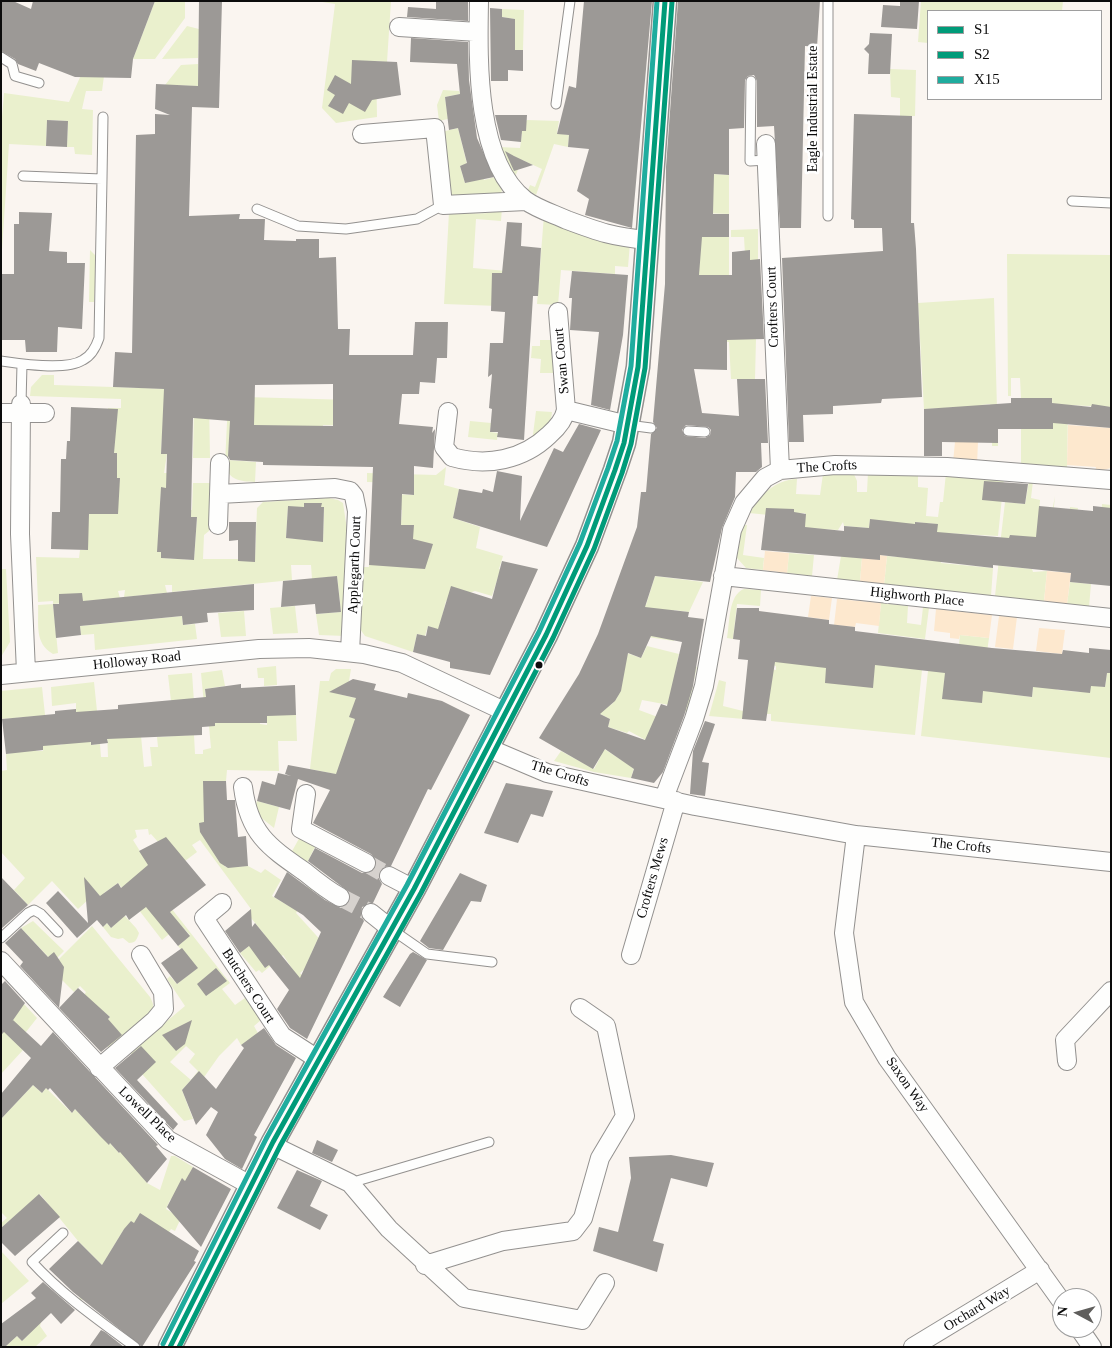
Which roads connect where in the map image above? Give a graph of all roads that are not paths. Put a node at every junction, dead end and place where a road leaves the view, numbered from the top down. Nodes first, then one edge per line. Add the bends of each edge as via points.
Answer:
1 (479, 1) edge
2 (570, 1) edge
3 (665, 1) edge
4 (828, 1) edge
5 (399, 28) dead end
6 (478, 32) junction
7 (1, 57) edge
8 (751, 81) dead end
9 (40, 82) dead end
10 (556, 104) dead end
11 (103, 117) dead end
12 (362, 134) dead end
13 (767, 152) joint
14 (23, 176) dead end
15 (102, 179) junction
16 (1072, 200) dead end
17 (526, 201) junction
18 (1111, 202) edge
19 (443, 205) junction
20 (257, 209) dead end
21 (828, 216) dead end
22 (648, 240) junction
23 (558, 312) dead end
24 (1, 361) edge
25 (22, 364) junction
26 (20, 408) junction
27 (566, 410) junction
28 (448, 412) dead end
29 (1, 413) edge
30 (46, 413) dead end
31 (628, 425) junction
32 (651, 428) dead end
33 (688, 431) dead end
34 (705, 432) dead end
35 (220, 463) dead end
36 (780, 470) junction
37 (1111, 480) edge
38 (219, 494) junction
39 (218, 525) dead end
40 (723, 576) junction
41 (1111, 618) edge
42 (350, 652) junction
43 (26, 672) junction
44 (1, 675) edge
45 (506, 712) junction
46 (488, 748) junction
47 (244, 787) dead end
48 (306, 794) dead end
49 (670, 800) junction
50 (856, 835) junction
51 (1111, 862) edge
52 (366, 863) tunnel mouth
53 (389, 876) tunnel mouth
54 (414, 889) junction
55 (340, 897) tunnel mouth
56 (222, 903) dead end
57 (371, 913) tunnel mouth
58 (391, 929) junction
59 (58, 932) dead end
60 (1, 938) edge
61 (141, 955) dead end
62 (631, 955) dead end
63 (1, 962) edge
64 (492, 962) dead end
65 (1111, 992) edge
66 (580, 1008) dead end
67 (319, 1060) junction
68 (1067, 1061) dead end
69 (98, 1068) junction
70 (489, 1142) dead end
71 (272, 1145) junction
72 (350, 1183) junction
73 (252, 1186) junction
74 (63, 1233) dead end
75 (425, 1264) junction
76 (1040, 1270) junction
77 (605, 1283) dead end
78 (1052, 1288) edge
79 (136, 1347) edge
80 (170, 1347) edge
81 (913, 1347) edge

1 - 6 street
2 - 10 lane
3 - 22 street
4 - 21 lane, Eagle Industrial Estate
5 - 6 street
6 - 17 street via 479,69 488,137 505,174
7 - 9 lane via 12,64 15,76
8 - 13 lane via 750,161
11 - 15 lane
12 - 19 street via 435,128
13 - 36 street, Crofters Court
14 - 15 lane
15 - 25 lane via 100,338 91,354 78,364
16 - 18 lane
17 - 19 street
17 - 22 street via 601,234
19 - 20 lane via 417,219 346,228 298,226
22 - 31 street via 638,367
23 - 27 street, Swan Court
24 - 25 lane
25 - 26 lane
26 - 29 street
26 - 30 street
26 - 43 street via 20,534
27 - 28 street, Swan Court via 560,424 535,448 510,459 482,462 452,457 446,452 444,436
27 - 31 street, Swan Court
31 - 32 lane
31 - 45 street via 587,546
33 - 34 lane
35 - 38 street
36 - 37 street, The Crofts via 835,465 928,466
36 - 40 street, The Crofts via 765,478 744,503 732,530
38 - 39 street
38 - 42 street, Applegarth Court via 335,488 350,491 357,511
40 - 41 street, Highworth Place
40 - 49 street, The Crofts via 704,686
42 - 43 street, Holloway Road via 262,648
42 - 45 street, Holloway Road via 412,667
43 - 44 street, Holloway Road
45 - 46 street
46 - 49 street, The Crofts via 547,773
46 - 54 street
47 - 55 street via 248,815 264,840
48 - 52 street via 301,829
49 - 50 street, The Crofts
49 - 62 street, Crofters Mews
50 - 51 street, The Crofts
50 - 76 street, Saxon Way via 844,933 854,1002 887,1058
53 - 54 street
54 - 58 street
56 - 67 street, Butchers Court via 204,918 282,1036
57 - 58 street
58 - 64 lane via 427,954
58 - 67 street
59 - 60 lane via 34,910
61 - 69 street via 162,992 164,1009
63 - 69 street, Lowell Place
65 - 68 street via 1066,1040
66 - 75 street via 606,1026 625,1116 600,1158 583,1218 573,1231 503,1241
67 - 71 street
69 - 73 street, Lowell Place via 168,1140
70 - 72 lane
71 - 72 street
71 - 73 street
72 - 75 street via 389,1229
73 - 80 street
74 - 79 lane via 32,1262 86,1311
75 - 77 street via 464,1298 582,1320
76 - 78 street, Saxon Way
76 - 81 street, Orchard Way

